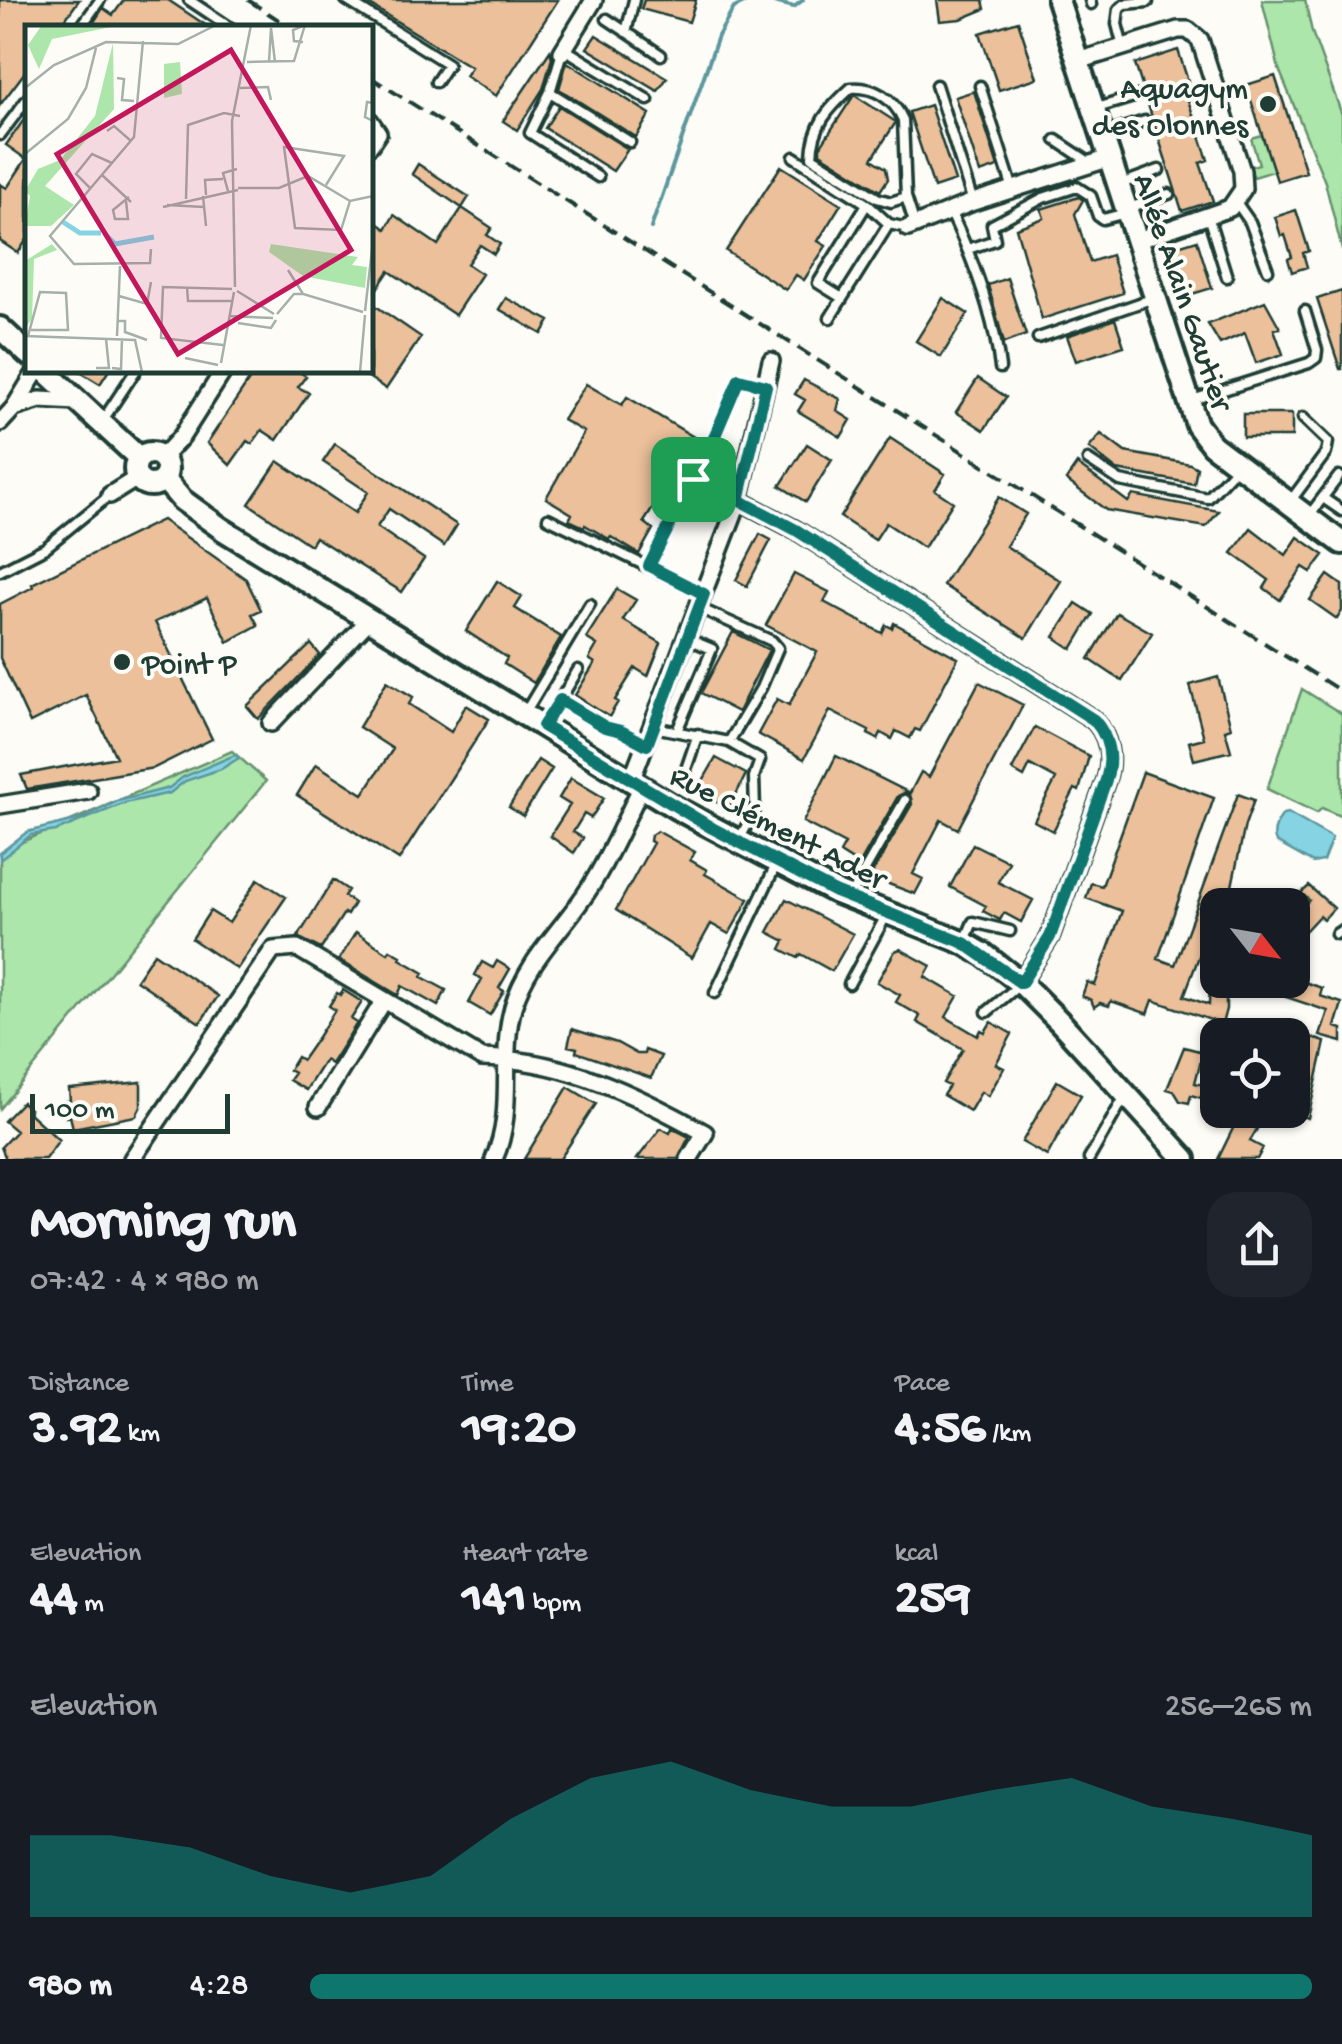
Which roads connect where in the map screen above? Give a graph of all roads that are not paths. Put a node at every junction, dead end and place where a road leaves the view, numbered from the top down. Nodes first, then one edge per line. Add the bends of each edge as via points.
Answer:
1 (100, 0) edge
2 (189, 0) edge
3 (346, 0) edge
4 (594, 0) edge
5 (634, 0) edge
6 (1058, 0) edge
7 (1148, 2) edge
8 (607, 20) dead end
9 (82, 25) edge
10 (226, 25) edge
11 (626, 32) junction
12 (1123, 47) junction
13 (562, 50) junction
14 (662, 55) dead end
15 (1078, 62) junction
16 (436, 82) dead end
17 (936, 85) dead end
18 (980, 86) dead end
19 (550, 92) junction
20 (1137, 96) dead end
21 (648, 100) dead end
22 (25, 102) edge
23 (1092, 110) junction
24 (1146, 121) dead end
25 (0, 135) edge
26 (1100, 135) junction
27 (1056, 140) dead end
28 (630, 142) dead end
29 (794, 157) dead end
30 (1100, 161) junction
31 (1160, 170) dead end
32 (598, 177) dead end
33 (1116, 185) junction
34 (1013, 189) junction
35 (1169, 194) dead end
36 (906, 197) junction
37 (973, 202) junction
38 (1236, 202) junction
39 (867, 204) junction
40 (950, 210) junction
41 (1125, 211) junction
42 (1208, 216) junction
43 (889, 224) junction
44 (912, 227) junction
45 (1135, 241) junction
46 (968, 249) junction
47 (1268, 270) dead end
48 (1228, 277) dead end
49 (842, 298) junction
50 (1154, 298) junction
51 (1305, 311) dead end
52 (830, 318) dead end
53 (0, 328) edge
54 (1038, 338) dead end
55 (25, 351) edge
56 (771, 361) dead end
57 (1000, 368) dead end
58 (39, 372) edge
59 (42, 372) edge
60 (135, 372) edge
61 (223, 372) edge
62 (766, 386) junction
63 (1188, 401) junction
64 (77, 402) junction
65 (14, 408) junction
66 (1303, 418) dead end
67 (0, 423) edge
68 (100, 423) junction
69 (1088, 460) dead end
70 (1238, 466) junction
71 (138, 468) junction
72 (163, 468) junction
73 (1339, 476) dead end
74 (110, 495) joint
75 (1323, 498) junction
76 (739, 500) junction
77 (1290, 503) junction
78 (1342, 511) edge
79 (1308, 517) junction
80 (548, 518) dead end
81 (1342, 542) edge
82 (649, 566) junction
83 (0, 571) edge
84 (702, 601) junction
85 (590, 604) dead end
86 (370, 619) junction
87 (687, 639) junction
88 (578, 670) dead end
89 (560, 700) junction
90 (524, 714) junction
91 (271, 722) dead end
92 (543, 726) junction
93 (654, 727) junction
94 (677, 731) junction
95 (698, 734) junction
96 (729, 742) junction
97 (647, 745) junction
98 (685, 772) dead end
99 (636, 784) junction
100 (88, 791) dead end
101 (905, 800) dead end
102 (0, 805) edge
103 (738, 842) junction
104 (777, 863) junction
105 (849, 898) junction
106 (887, 914) junction
107 (1010, 931) dead end
108 (964, 943) junction
109 (1021, 983) junction
110 (849, 984) dead end
111 (715, 992) dead end
112 (383, 1002) junction
113 (987, 1012) dead end
114 (507, 1058) junction
115 (1126, 1096) junction
116 (318, 1108) dead end
117 (132, 1159) edge
118 (494, 1159) edge
119 (689, 1159) edge
120 (1089, 1159) edge
121 (1186, 1159) edge

1 - 9 lane
2 - 10 lane
3 - 16 lane via 448,64
4 - 13 street
5 - 11 lane
6 - 15 street, Allée Alain Gautier
7 - 12 lane via 1119,8
8 - 11 lane
11 - 14 lane
12 - 15 street
12 - 38 street via 1178,30 1200,40 1242,171
13 - 19 lane
13 - 21 lane
15 - 23 street, Allée Alain Gautier
17 - 37 lane
18 - 34 lane
19 - 28 lane
19 - 32 lane via 530,132
20 - 23 lane
22 - 25 lane
23 - 26 street, Allée Alain Gautier
24 - 26 lane
26 - 30 street, Allée Alain Gautier
27 - 30 lane
29 - 39 lane
30 - 33 street, Allée Alain Gautier
30 - 34 street
31 - 33 lane
33 - 41 street, Allée Alain Gautier
34 - 37 street
35 - 41 lane
36 - 36 lane via 898,109 866,87 851,88 819,121 812,157 876,198
36 - 44 lane
37 - 40 street
38 - 42 street
38 - 47 lane
39 - 43 lane
39 - 49 lane via 818,283
40 - 44 street
40 - 46 lane
41 - 45 street, Allée Alain Gautier
41 - 46 lane via 1104,219 1091,196 1077,188 992,225 995,240
42 - 45 street
42 - 48 lane
43 - 44 lane
43 - 49 lane
45 - 50 street, Allée Alain Gautier
46 - 57 lane
49 - 52 lane
50 - 54 lane
50 - 63 street, Allée Alain Gautier
51 - 63 lane via 1317,350 1310,363
53 - 55 street
56 - 62 street
58 - 65 street
59 - 64 street
60 - 68 lane
61 - 72 street
62 - 76 street
62 - 82 lane via 739,379
63 - 70 street, Allée Alain Gautier via 1212,446
64 - 65 street via 40,400
64 - 68 street
65 - 67 street
66 - 77 lane via 1328,442
68 - 71 street
69 - 70 lane via 1120,481 1208,498
70 - 77 street, Allée Alain Gautier
71 - 72 street via 151,453
71 - 72 street via 150,486
71 - 74 street
72 - 86 street, Rue Clément Ader via 196,511
73 - 75 lane
74 - 83 lane via 45,548
75 - 78 lane
75 - 79 lane
76 - 84 street
76 - 109 street via 1101,728 1109,772 1050,937
77 - 79 street, Allée Alain Gautier
79 - 81 street, Allée Alain Gautier
80 - 82 lane
82 - 84 lane
84 - 87 street
84 - 96 lane via 778,648
85 - 90 lane
86 - 90 street, Rue Clément Ader
86 - 91 street
87 - 93 street
87 - 94 lane via 712,649
88 - 89 lane
89 - 92 lane
89 - 97 lane
90 - 92 street, Rue Clément Ader
92 - 99 street, Rue Clément Ader
93 - 94 lane
93 - 97 street
94 - 95 lane
95 - 96 lane
95 - 98 lane
96 - 103 lane via 760,760 755,810
97 - 99 street
99 - 103 street, Rue Clément Ader
99 - 114 street via 591,886 530,967 512,1010
100 - 102 street
101 - 105 lane
103 - 104 street, Rue Clément Ader
104 - 105 street, Rue Clément Ader
104 - 111 lane
105 - 106 street, Rue Clément Ader
106 - 108 street, Rue Clément Ader
106 - 110 lane
107 - 108 lane via 973,922
108 - 109 street, Rue Clément Ader
109 - 113 lane
109 - 115 street, Rue Clément Ader
112 - 114 street via 482,1058
112 - 116 street
112 - 117 street via 297,948 273,950
114 - 118 street via 505,1125
114 - 119 street via 604,1081 705,1132
115 - 120 lane
115 - 121 street, Rue Clément Ader

